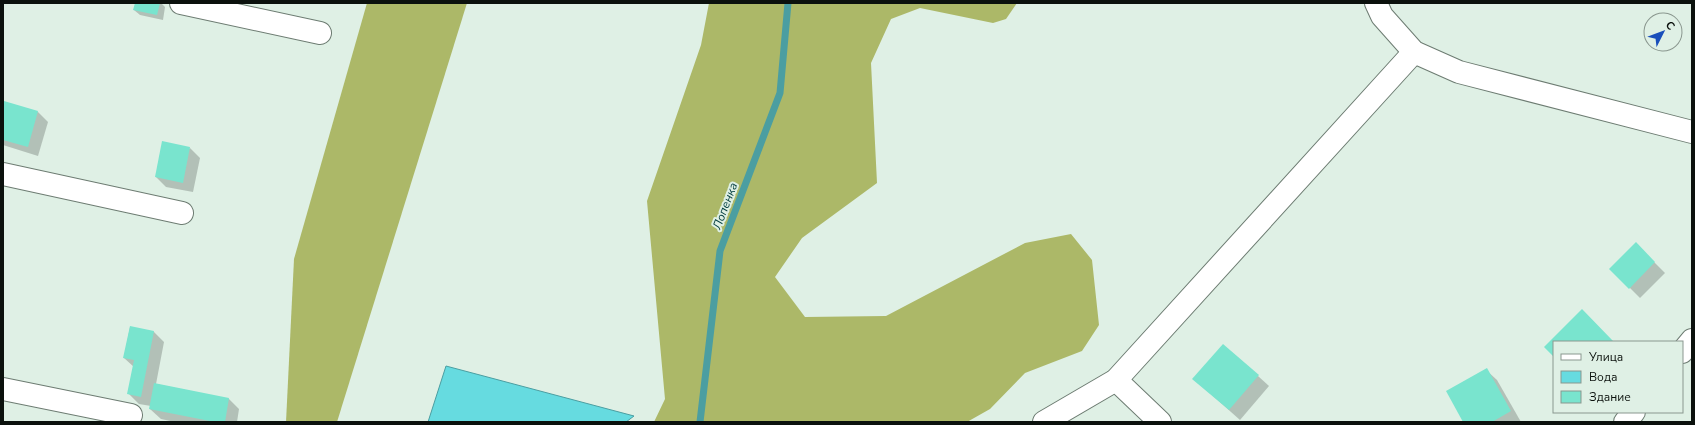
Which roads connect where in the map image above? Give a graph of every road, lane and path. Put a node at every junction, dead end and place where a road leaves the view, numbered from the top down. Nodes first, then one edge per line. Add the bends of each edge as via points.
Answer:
1 (181, 3) edge
2 (1376, 3) edge
3 (320, 33) dead end
4 (1414, 52) junction
5 (1692, 132) edge
6 (3, 174) edge
7 (182, 212) dead end
8 (1692, 340) edge
9 (1683, 351) edge
10 (1116, 380) junction
11 (3, 389) edge
12 (1633, 413) edge
13 (131, 415) dead end
14 (1044, 422) edge
15 (1160, 422) edge
16 (1626, 422) edge

1 - 3 street
2 - 4 street via 1382,16
4 - 5 street via 1459,72
4 - 10 street
6 - 7 street
8 - 9 street
10 - 14 street
10 - 15 street
11 - 13 street
12 - 16 street

